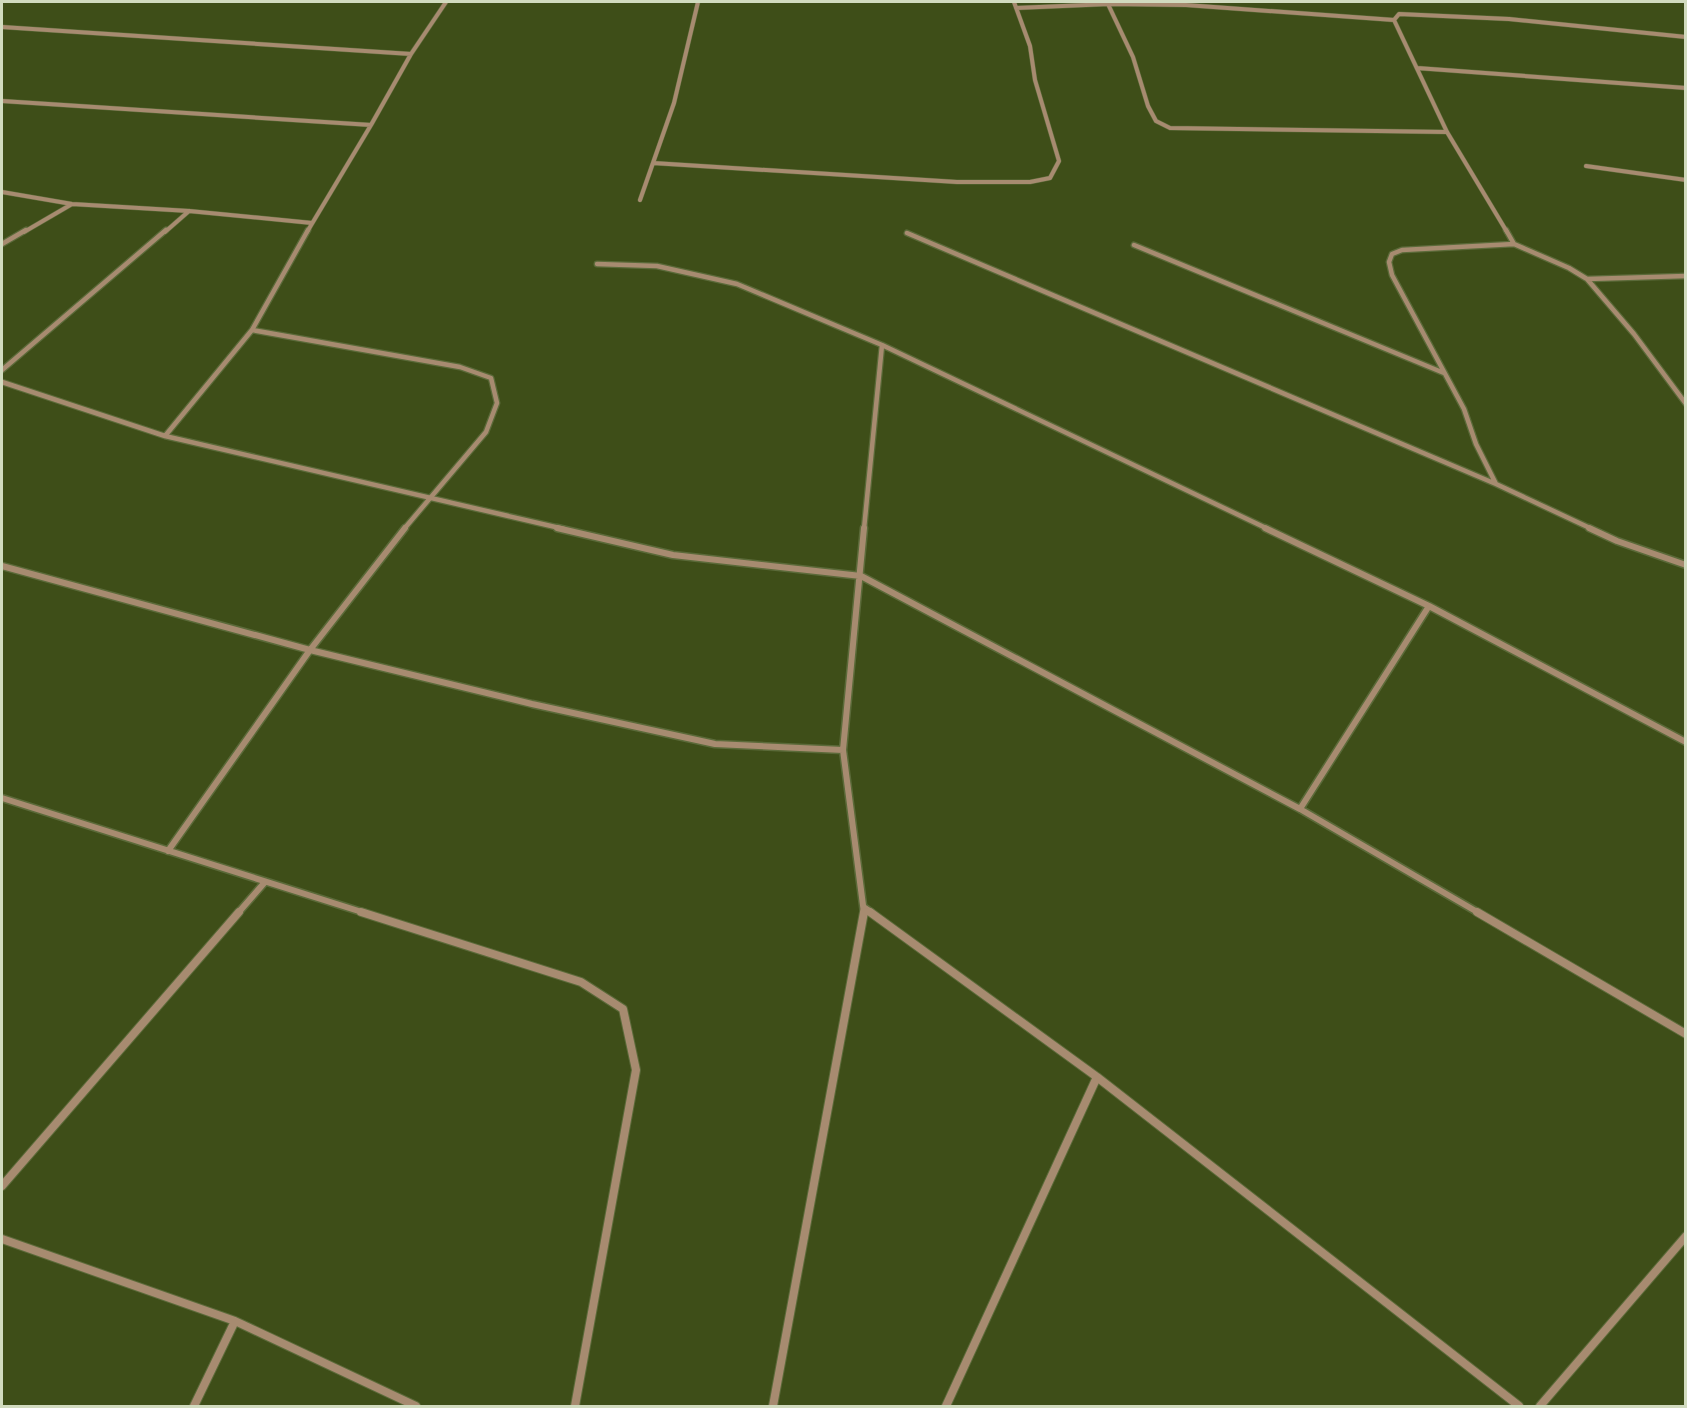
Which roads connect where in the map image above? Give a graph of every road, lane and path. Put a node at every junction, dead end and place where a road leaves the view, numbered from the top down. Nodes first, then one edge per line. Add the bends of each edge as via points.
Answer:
1 (446, 2) edge
2 (698, 2) edge
3 (1014, 2) edge
4 (1108, 3) edge
5 (1016, 8) junction
6 (1394, 20) junction
7 (2, 27) edge
8 (1686, 37) edge
9 (411, 54) junction
10 (1417, 68) junction
11 (1686, 88) edge
12 (2, 101) edge
13 (371, 125) junction
14 (1447, 132) junction
15 (653, 163) junction
16 (1586, 166) dead end
17 (1686, 180) edge
18 (2, 192) edge
19 (640, 200) dead end
20 (72, 204) junction
21 (189, 211) junction
22 (312, 223) junction
23 (907, 233) dead end
24 (2, 244) edge
25 (1514, 244) junction
26 (1134, 246) dead end
27 (597, 264) dead end
28 (1686, 276) edge
29 (1587, 279) junction
30 (252, 330) junction
31 (882, 345) junction
32 (2, 370) edge
33 (1444, 373) junction
34 (2, 382) edge
35 (1686, 404) edge
36 (165, 436) junction
37 (1496, 484) junction
38 (428, 499) junction
39 (1686, 565) edge
40 (2, 566) edge
41 (861, 576) junction
42 (1429, 606) junction
43 (310, 650) junction
44 (1686, 742) edge
45 (843, 750) junction
46 (2, 798) edge
47 (1299, 809) junction
48 (168, 850) junction
49 (265, 882) junction
50 (865, 908) junction
51 (1686, 1034) edge
52 (1097, 1077) junction
53 (2, 1185) edge
54 (1686, 1236) edge
55 (2, 1239) edge
56 (234, 1321) junction
57 (194, 1407) edge
58 (416, 1407) edge
59 (575, 1407) edge
60 (773, 1407) edge
61 (946, 1407) edge
62 (1520, 1407) edge
63 (1540, 1407) edge

1 - 9 street
2 - 15 street via 674,103
3 - 5 street
4 - 5 street
4 - 6 street
4 - 14 street via 1133,57 1148,106 1156,121 1170,128
5 - 15 street via 1030,46 1035,80 1059,161 1050,178 1030,182 957,182
6 - 8 street via 1399,14 1442,14
6 - 10 street
7 - 9 street
9 - 13 street
10 - 11 street
10 - 14 street
12 - 13 street
13 - 22 street
14 - 25 street
15 - 19 street
16 - 17 street
18 - 20 street
20 - 21 street
20 - 24 street
21 - 22 street
21 - 32 street
22 - 30 street
23 - 37 street
25 - 29 street
25 - 33 street via 1422,248 1392,254 1392,275
26 - 33 street
27 - 31 street via 657,266 736,284
28 - 29 street
29 - 35 street
30 - 36 street
30 - 38 street via 460,367 491,378 497,403 486,432
31 - 41 street
31 - 42 street
33 - 37 street
34 - 36 street
36 - 38 street
37 - 39 street via 1617,541
38 - 41 street via 673,555
38 - 43 street
40 - 43 street
41 - 45 street
41 - 47 street
42 - 44 street
42 - 47 street
43 - 45 street via 715,744
43 - 48 street
45 - 50 street
46 - 48 street
47 - 51 street
48 - 49 street
49 - 53 street
49 - 59 street via 581,982 623,1009 636,1070
50 - 52 street
50 - 60 street
52 - 61 street
52 - 62 street
54 - 63 street
55 - 56 street
56 - 57 street
56 - 58 street

